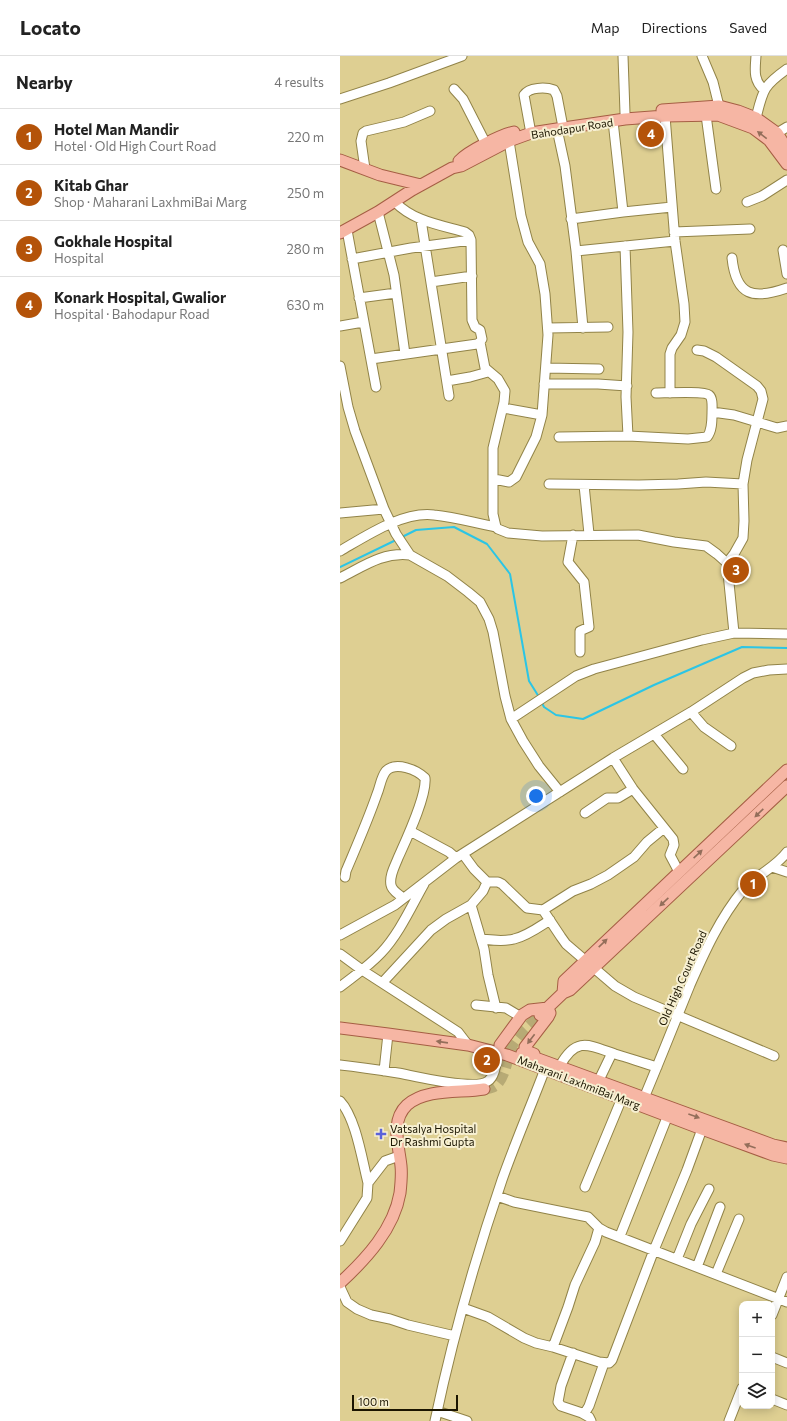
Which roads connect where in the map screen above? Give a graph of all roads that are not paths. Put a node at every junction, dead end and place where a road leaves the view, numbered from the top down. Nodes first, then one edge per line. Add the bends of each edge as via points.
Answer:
1 (462, 56) edge
2 (623, 56) edge
3 (702, 56) edge
4 (756, 56) edge
5 (787, 69) edge
6 (454, 90) dead end
7 (764, 90) junction
8 (340, 99) edge
9 (719, 106) junction
10 (430, 111) dead end
11 (625, 113) junction
12 (706, 115) junction
13 (665, 116) junction
14 (756, 118) junction
15 (613, 121) junction
16 (559, 126) junction
17 (787, 127) edge
18 (530, 128) junction
19 (777, 134) junction
20 (509, 141) junction
21 (486, 144) junction
22 (787, 149) edge
23 (340, 160) edge
24 (787, 164) edge
25 (452, 168) junction
26 (365, 169) junction
27 (787, 180) edge
28 (421, 185) junction
29 (716, 189) dead end
30 (395, 202) junction
31 (747, 202) dead end
32 (672, 207) junction
33 (378, 212) junction
34 (623, 212) junction
35 (571, 219) junction
36 (422, 220) junction
37 (750, 229) dead end
38 (344, 232) edge
39 (675, 237) junction
40 (471, 240) junction
41 (425, 246) junction
42 (625, 246) junction
43 (783, 250) dead end
44 (576, 251) junction
45 (388, 252) junction
46 (732, 258) dead end
47 (352, 259) junction
48 (787, 274) edge
49 (472, 276) junction
50 (431, 282) junction
51 (787, 288) edge
52 (396, 292) junction
53 (359, 298) junction
54 (363, 322) junction
55 (340, 326) edge
56 (608, 327) dead end
57 (548, 328) junction
58 (583, 328) junction
59 (480, 342) junction
60 (442, 348) junction
61 (697, 350) dead end
62 (406, 354) junction
63 (371, 360) junction
64 (546, 368) junction
65 (599, 369) dead end
66 (340, 370) edge
67 (488, 372) junction
68 (447, 381) junction
69 (544, 384) junction
70 (627, 386) junction
71 (376, 387) dead end
72 (656, 393) dead end
73 (670, 393) junction
74 (449, 396) dead end
75 (344, 407) edge
76 (503, 408) junction
77 (712, 412) junction
78 (542, 415) junction
79 (757, 421) junction
80 (787, 426) edge
81 (628, 436) junction
82 (559, 437) dead end
83 (494, 480) junction
84 (549, 484) dead end
85 (742, 484) junction
86 (584, 485) junction
87 (384, 509) junction
88 (340, 513) edge
89 (392, 526) junction
90 (496, 527) junction
91 (589, 534) junction
92 (573, 536) junction
93 (340, 551) edge
94 (407, 552) junction
95 (727, 563) junction
96 (340, 578) edge
97 (734, 633) junction
98 (787, 634) edge
99 (580, 652) dead end
100 (787, 669) edge
101 (691, 712) junction
102 (511, 719) junction
103 (654, 734) junction
104 (731, 746) dead end
105 (612, 758) junction
106 (683, 769) dead end
107 (787, 770) edge
108 (787, 786) edge
109 (632, 789) junction
110 (560, 792) junction
111 (585, 813) dead end
112 (664, 828) junction
113 (410, 831) junction
114 (787, 852) edge
115 (460, 856) junction
116 (772, 867) junction
117 (679, 872) junction
118 (787, 872) edge
119 (345, 877) dead end
120 (426, 880) junction
121 (487, 882) junction
122 (404, 898) junction
123 (471, 905) junction
124 (543, 910) junction
125 (550, 920) junction
126 (340, 935) edge
127 (481, 939) junction
128 (340, 954) edge
129 (589, 964) junction
130 (362, 970) junction
131 (383, 982) junction
132 (340, 987) edge
133 (476, 1005) dead end
134 (496, 1008) junction
135 (544, 1011) junction
136 (678, 1015) junction
137 (521, 1017) junction
138 (340, 1028) edge
139 (388, 1034) junction
140 (465, 1041) junction
141 (499, 1049) junction
142 (612, 1052) junction
143 (774, 1056) dead end
144 (340, 1065) edge
145 (552, 1066) junction
146 (657, 1067) junction
147 (384, 1071) junction
148 (599, 1080) junction
149 (484, 1090) tunnel mouth
150 (622, 1098) junction
151 (644, 1098) junction
152 (340, 1101) edge
153 (668, 1115) junction
154 (702, 1129) junction
155 (787, 1148) edge
156 (399, 1156) junction
157 (787, 1158) edge
158 (368, 1183) junction
159 (586, 1187) dead end
160 (708, 1189) dead end
161 (497, 1196) junction
162 (720, 1207) dead end
163 (739, 1219) dead end
164 (599, 1228) junction
165 (620, 1236) junction
166 (340, 1241) edge
167 (654, 1250) junction
168 (677, 1259) junction
169 (697, 1267) junction
170 (716, 1274) junction
171 (787, 1277) edge
172 (340, 1283) edge
173 (340, 1287) edge
174 (783, 1301) edge
175 (463, 1308) junction
176 (775, 1311) edge
177 (455, 1336) junction
178 (553, 1347) junction
179 (573, 1353) junction
180 (775, 1358) edge
181 (604, 1363) junction
182 (787, 1363) edge
183 (739, 1396) edge
184 (775, 1400) edge
185 (787, 1405) edge
186 (437, 1411) junction
187 (582, 1413) junction
188 (435, 1421) edge
189 (467, 1421) edge
190 (591, 1421) edge
191 (729, 1421) edge

1 - 8 street
2 - 11 street
3 - 9 street via 713,82
4 - 7 street via 756,82
5 - 7 street via 769,82
6 - 21 street via 463,99
7 - 14 street
9 - 11 main road
9 - 14 main road
10 - 26 street via 363,133 361,138
11 - 16 main road
12 - 13 main road, Bahodapur Road
24 -> 12 main road, Bahodapur Road via 769,140 753,128 718,115
12 - 29 street
13 - 15 main road, Bahodapur Road
13 - 32 street
14 - 19 main road
15 - 16 main road, Bahodapur Road
15 - 34 street
16 - 18 main road
16 - 18 street via 554,90 546,88 530,90 524,95
16 - 20 main road, Bahodapur Road
16 - 35 street
17 - 19 street
18 - 21 main road via 508,133
19 - 22 main road
20 - 25 main road, Bahodapur Road via 462,166
20 - 57 street via 521,216 528,242 540,264
21 - 25 main road via 462,157
23 - 26 main road
25 - 28 main road, Bahodapur Road
26 - 28 main road
27 - 31 street
28 - 30 main road, Bahodapur Road
30 - 33 main road, Bahodapur Road
30 - 36 street
32 - 34 street
32 - 39 street
33 - 38 main road, Bahodapur Road
33 - 45 street
34 - 35 street
35 - 44 street
36 - 40 street via 465,232
36 - 41 street
37 - 39 street
38 - 47 street
39 - 42 street
39 - 73 street via 685,322 670,354
40 - 41 street
40 - 49 street
41 - 45 street
41 - 50 street
42 - 44 street
42 - 70 street
43 - 48 street
44 - 58 street
45 - 47 street
45 - 52 street
46 - 51 street via 735,278 746,291 757,294
47 - 53 street
49 - 50 street
49 - 59 street via 472,320 482,334
50 - 60 street
52 - 53 street
52 - 62 street
53 - 54 street
54 - 55 street
54 - 63 street
56 - 58 street
57 - 58 street
57 - 64 street
59 - 60 street
59 - 67 street
60 - 62 street
60 - 68 street
61 - 79 street via 716,357 761,390 762,400
62 - 63 street
63 - 71 street
64 - 65 street
64 - 69 street
66 - 75 street
67 - 68 street
67 - 76 street via 498,379 505,391
68 - 74 street
69 - 70 street
69 - 78 street
70 - 81 street
72 - 73 street
73 - 77 street via 709,395
75 - 87 street
76 - 78 street
76 - 83 street via 493,448
77 - 79 street
77 - 81 street via 710,434 707,437 680,439
78 - 83 street via 536,437 516,477 508,482
79 - 80 street via 777,428
79 - 85 street
81 - 82 street
83 - 90 street via 493,514
84 - 86 street
85 - 86 street via 706,482
85 - 95 street via 743,538
86 - 91 street
87 - 88 street
87 - 89 street
89 - 90 street via 417,515 433,514
89 - 93 street
89 - 94 street
90 - 92 street via 508,533
91 - 92 street
91 - 95 street via 638,535 706,546
92 - 99 street via 568,562 584,582 589,627 580,630
94 - 96 street via 383,557
94 - 102 street via 447,576 480,602 493,632 504,696
95 - 97 street
97 - 98 street
97 - 102 street via 594,669 576,676
100 - 101 street via 753,673
101 - 103 street
101 - 104 street via 704,727
102 - 110 street via 539,766
103 - 105 street
103 - 106 street
105 - 109 street
105 - 110 street
117 -> 107 main road
108 -> 129 main road
109 - 111 street via 618,798 608,798
109 - 112 street
110 - 115 street
112 - 117 street via 675,842 670,855
112 - 124 street via 634,857 608,875 573,891
113 - 115 street
113 - 119 street via 424,792 425,778 420,773 399,766 391,768 384,775
113 - 122 street via 390,876 394,891
114 - 116 street, Old High Court Road
115 - 120 street
115 - 121 street
116 - 118 street
116 - 136 street, Old High Court Road via 756,877 744,889 718,925
129 -> 117 main road
120 - 122 street
120 - 130 street via 388,944
121 - 123 street
121 - 124 street via 502,884 527,908
122 - 126 street
123 - 127 street
123 - 131 street via 431,930
124 - 125 street
125 - 127 street via 514,940
125 - 129 street via 561,938
127 - 134 street
128 - 130 street
129 - 135 main road via 564,981 562,993
129 - 136 street via 634,998
130 - 131 street
130 - 132 street
131 - 140 street via 446,1023
133 - 134 street
134 - 137 street via 506,1008
135 - 137 main road via 530,1010
135 -> 145 main road via 550,1012 525,1049 547,1058
136 - 143 street
136 - 146 street, Old High Court Road
137 - 141 main road
138 - 139 main road
140 -> 139 main road
139 - 147 street
140 - 141 main road
141 - 145 main road via 507,1047
141 - 147 street via 491,1077 481,1083 456,1083
142 - 145 street via 595,1046 582,1046 569,1052
142 - 146 street
142 - 148 street
144 - 147 street
145 - 148 main road
145 - 150 main road, Maharani LaxhmiBai Marg
145 - 161 street
146 - 151 street, Old High Court Road
148 - 151 main road
149 - 156 main road via 436,1093 408,1104 402,1112 397,1129
150 - 153 main road, Maharani LaxhmiBai Marg
150 - 159 street
151 -> 155 main road
152 - 158 street via 356,1137
153 - 154 main road, Maharani LaxhmiBai Marg
153 - 165 street
157 -> 154 main road, Maharani LaxhmiBai Marg
154 - 167 street
156 - 158 street via 385,1161
156 - 172 main road via 400,1194 389,1225 376,1244
158 - 166 street via 367,1198
160 - 168 street via 690,1224
161 - 164 street via 522,1204 588,1217
161 - 175 street
162 - 169 street
163 - 170 street
164 - 165 street
164 - 178 street
165 - 167 street
167 - 168 street
167 - 181 street via 612,1360
168 - 169 street
169 - 170 street
170 - 174 street
171 - 174 street
173 - 177 street via 347,1302 371,1315
174 - 176 street
175 - 177 street
175 - 178 street via 494,1320 524,1338
177 - 186 street
178 - 179 street
179 - 181 street
179 - 187 street via 558,1402 561,1406
180 - 182 street
181 - 187 street via 586,1411
183 - 191 street
184 - 185 street
186 - 188 street
186 - 189 street
187 - 190 street

